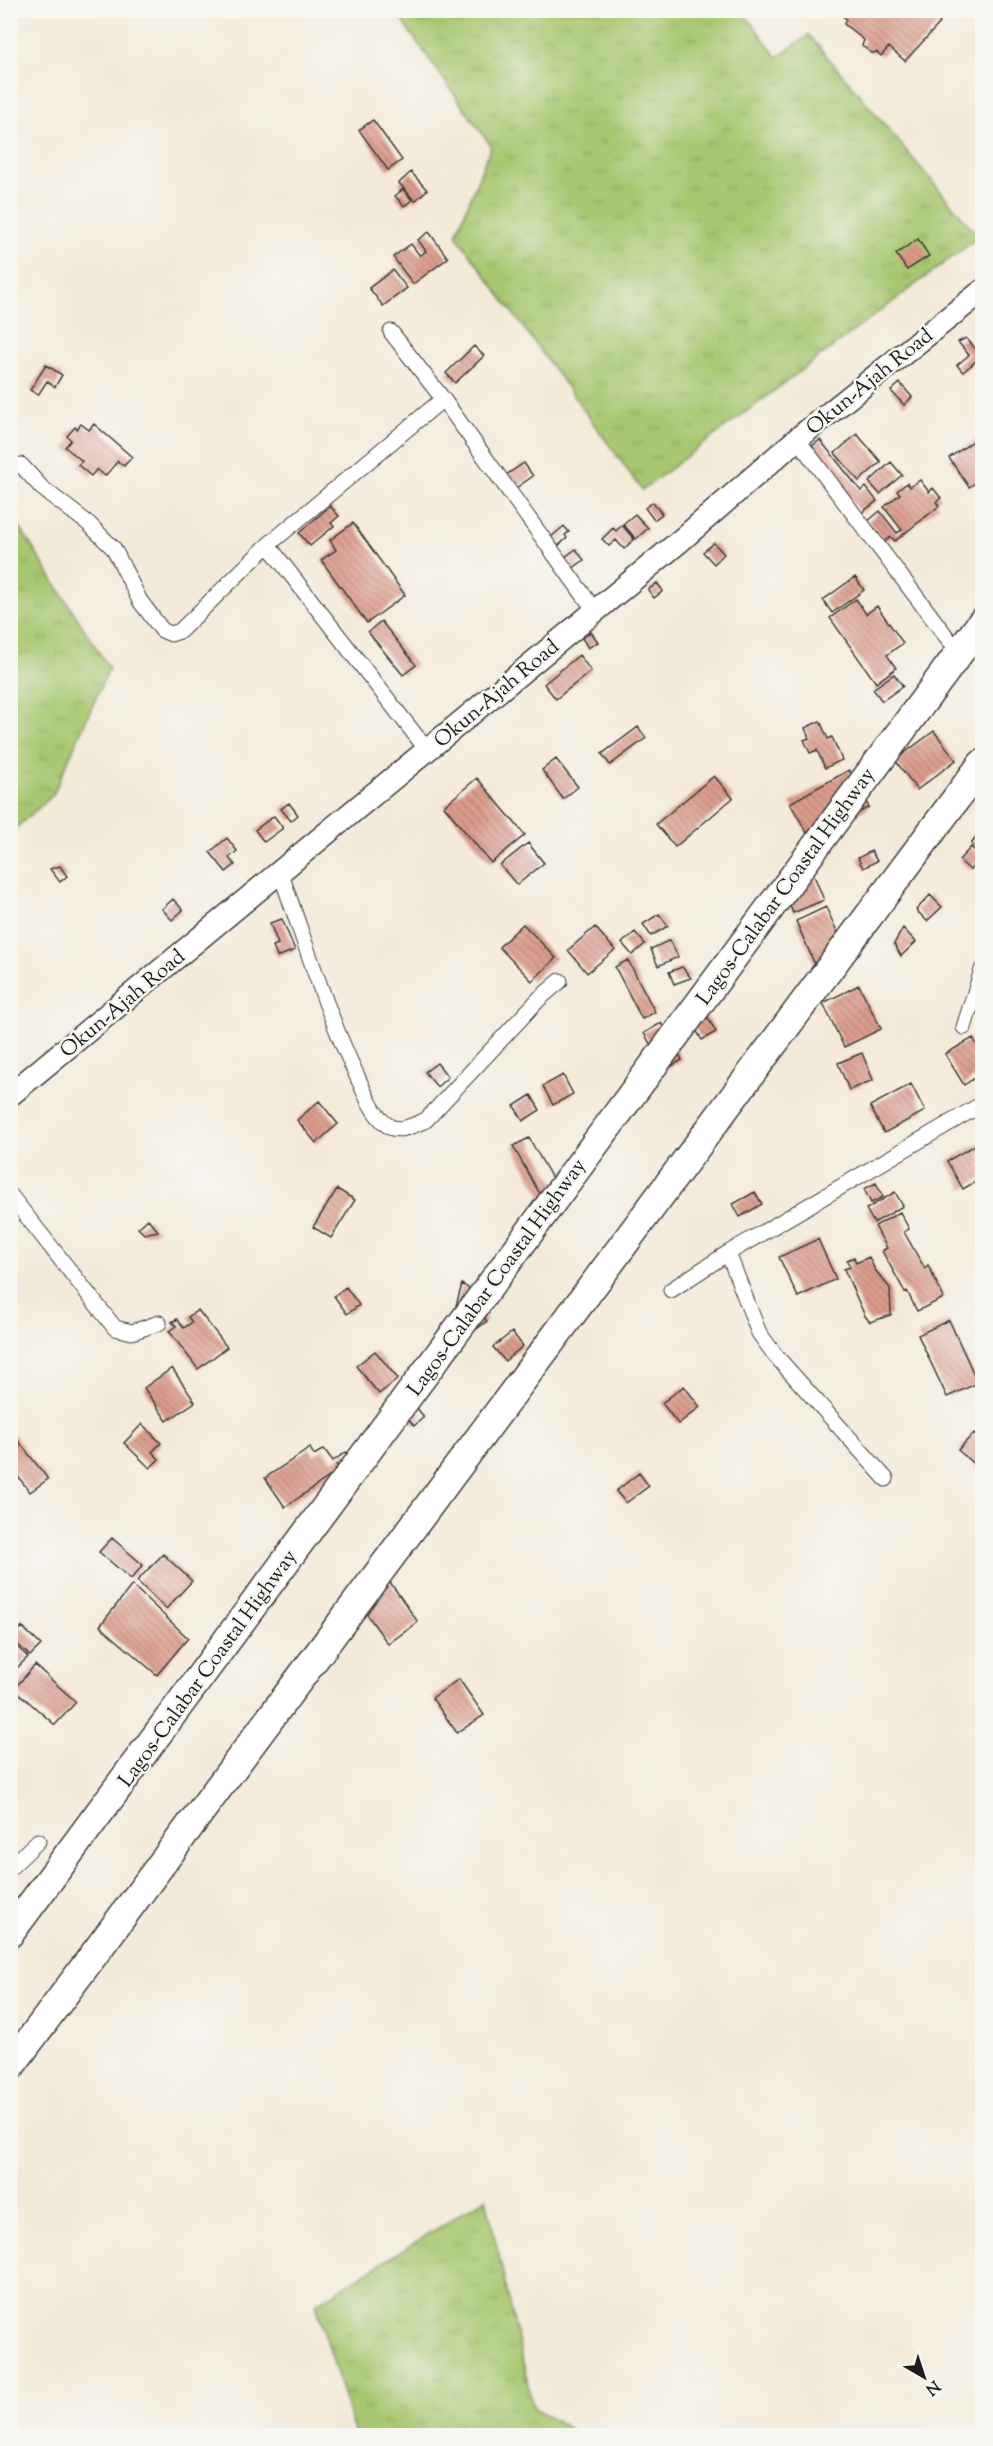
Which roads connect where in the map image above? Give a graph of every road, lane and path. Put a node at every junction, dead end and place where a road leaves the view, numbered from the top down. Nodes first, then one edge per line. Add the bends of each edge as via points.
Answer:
1 (982, 291) edge
2 (391, 332) dead end
3 (443, 399) junction
4 (798, 439) junction
5 (21, 465) dead end
6 (268, 545) junction
7 (595, 611) junction
8 (982, 622) edge
9 (949, 640) dead end
10 (427, 750) junction
11 (982, 764) edge
12 (280, 872) junction
13 (982, 970) edge
14 (560, 981) dead end
15 (964, 1027) dead end
16 (10, 1095) edge
17 (982, 1104) edge
18 (10, 1195) edge
19 (728, 1253) junction
20 (671, 1290) dead end
21 (159, 1323) dead end
22 (886, 1479) dead end
23 (38, 1841) dead end
24 (10, 1868) edge
25 (10, 1933) edge
26 (10, 2067) edge

1 - 4 street, Okun-Ajah Road
2 - 3 street
3 - 6 street
3 - 7 street
4 - 7 street, Okun-Ajah Road
4 - 9 street
5 - 6 street via 114,549 140,601 162,630 171,634 180,631
6 - 10 street
7 - 10 street, Okun-Ajah Road
8 - 25 highway, Lagos-Calabar Coastal Highway
10 - 12 street, Okun-Ajah Road
11 - 26 highway
12 - 14 street via 342,1044 370,1103 388,1126 403,1129 426,1120
12 - 16 street, Okun-Ajah Road
13 - 15 street
17 - 19 street
18 - 21 street via 115,1328 132,1332
19 - 20 street
19 - 22 street via 759,1333 774,1355
23 - 24 street

